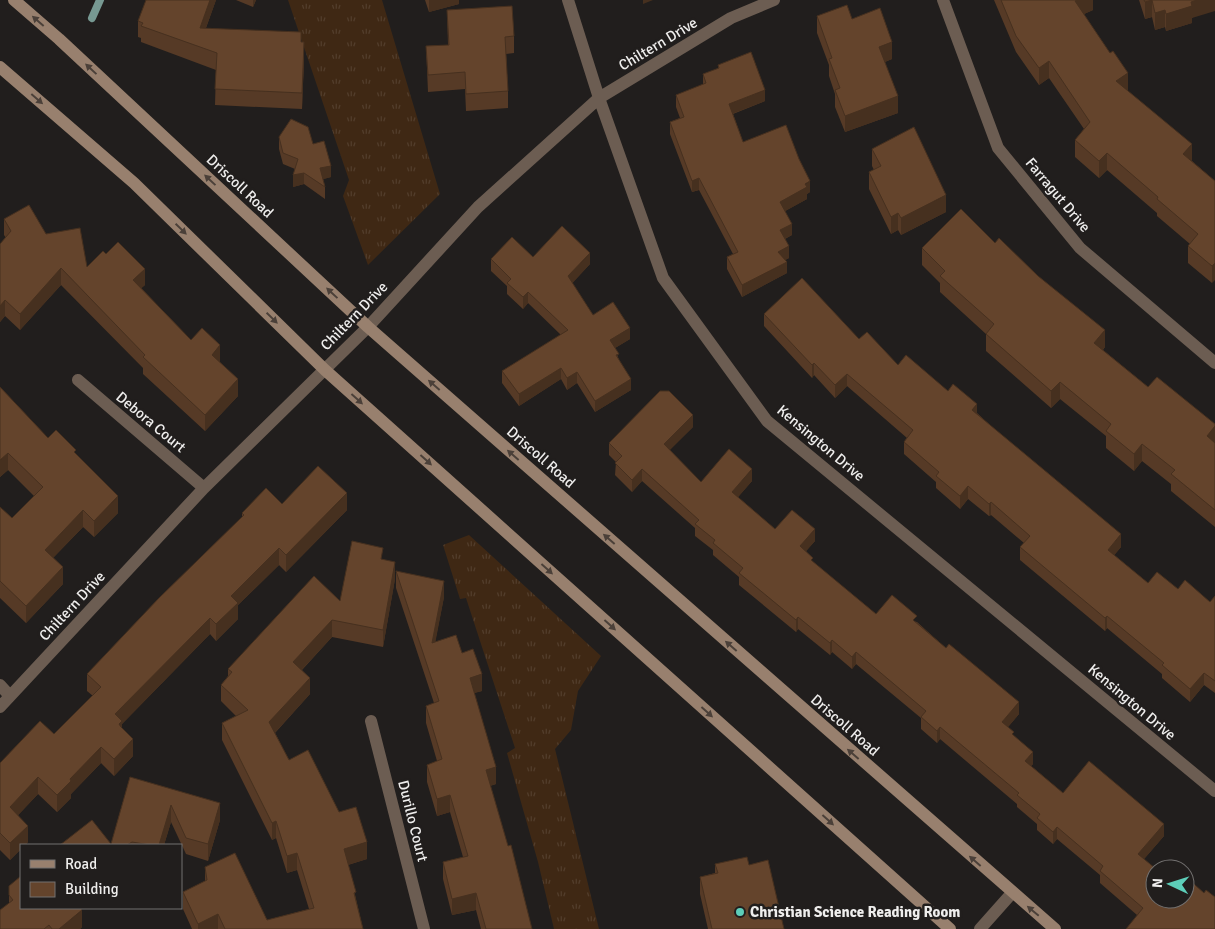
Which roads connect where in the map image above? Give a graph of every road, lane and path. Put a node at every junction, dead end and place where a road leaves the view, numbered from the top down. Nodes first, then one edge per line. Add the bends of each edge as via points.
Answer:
1 (14, 0) edge
2 (568, 0) edge
3 (774, 0) edge
4 (943, 0) edge
5 (0, 67) edge
6 (599, 98) junction
7 (368, 327) junction
8 (1215, 363) edge
9 (325, 370) junction
10 (78, 380) dead end
11 (204, 488) junction
12 (0, 685) edge
13 (10, 696) junction
14 (0, 707) edge
15 (371, 721) dead end
16 (1215, 791) edge
17 (1012, 893) junction
18 (424, 929) edge
19 (950, 929) edge
20 (980, 929) edge
21 (1055, 929) edge

7 -> 1 street, Driscoll Road
2 - 6 street, Kensington Drive
3 - 6 street, Chiltern Drive via 731,18
4 - 8 street, Farragut Drive via 998,148 1080,248
5 -> 9 street via 134,183
6 - 7 street, Chiltern Drive via 478,207
6 - 16 street, Kensington Drive via 663,278 767,422
7 - 9 street, Chiltern Drive
17 -> 7 street, Driscoll Road
9 - 11 street, Chiltern Drive
9 -> 19 street
10 - 11 street, Debora Court
11 - 13 street, Chiltern Drive
12 - 13 street
13 - 14 street, Chiltern Drive
15 - 18 street, Durillo Court
17 - 20 street
21 -> 17 street, Driscoll Road

